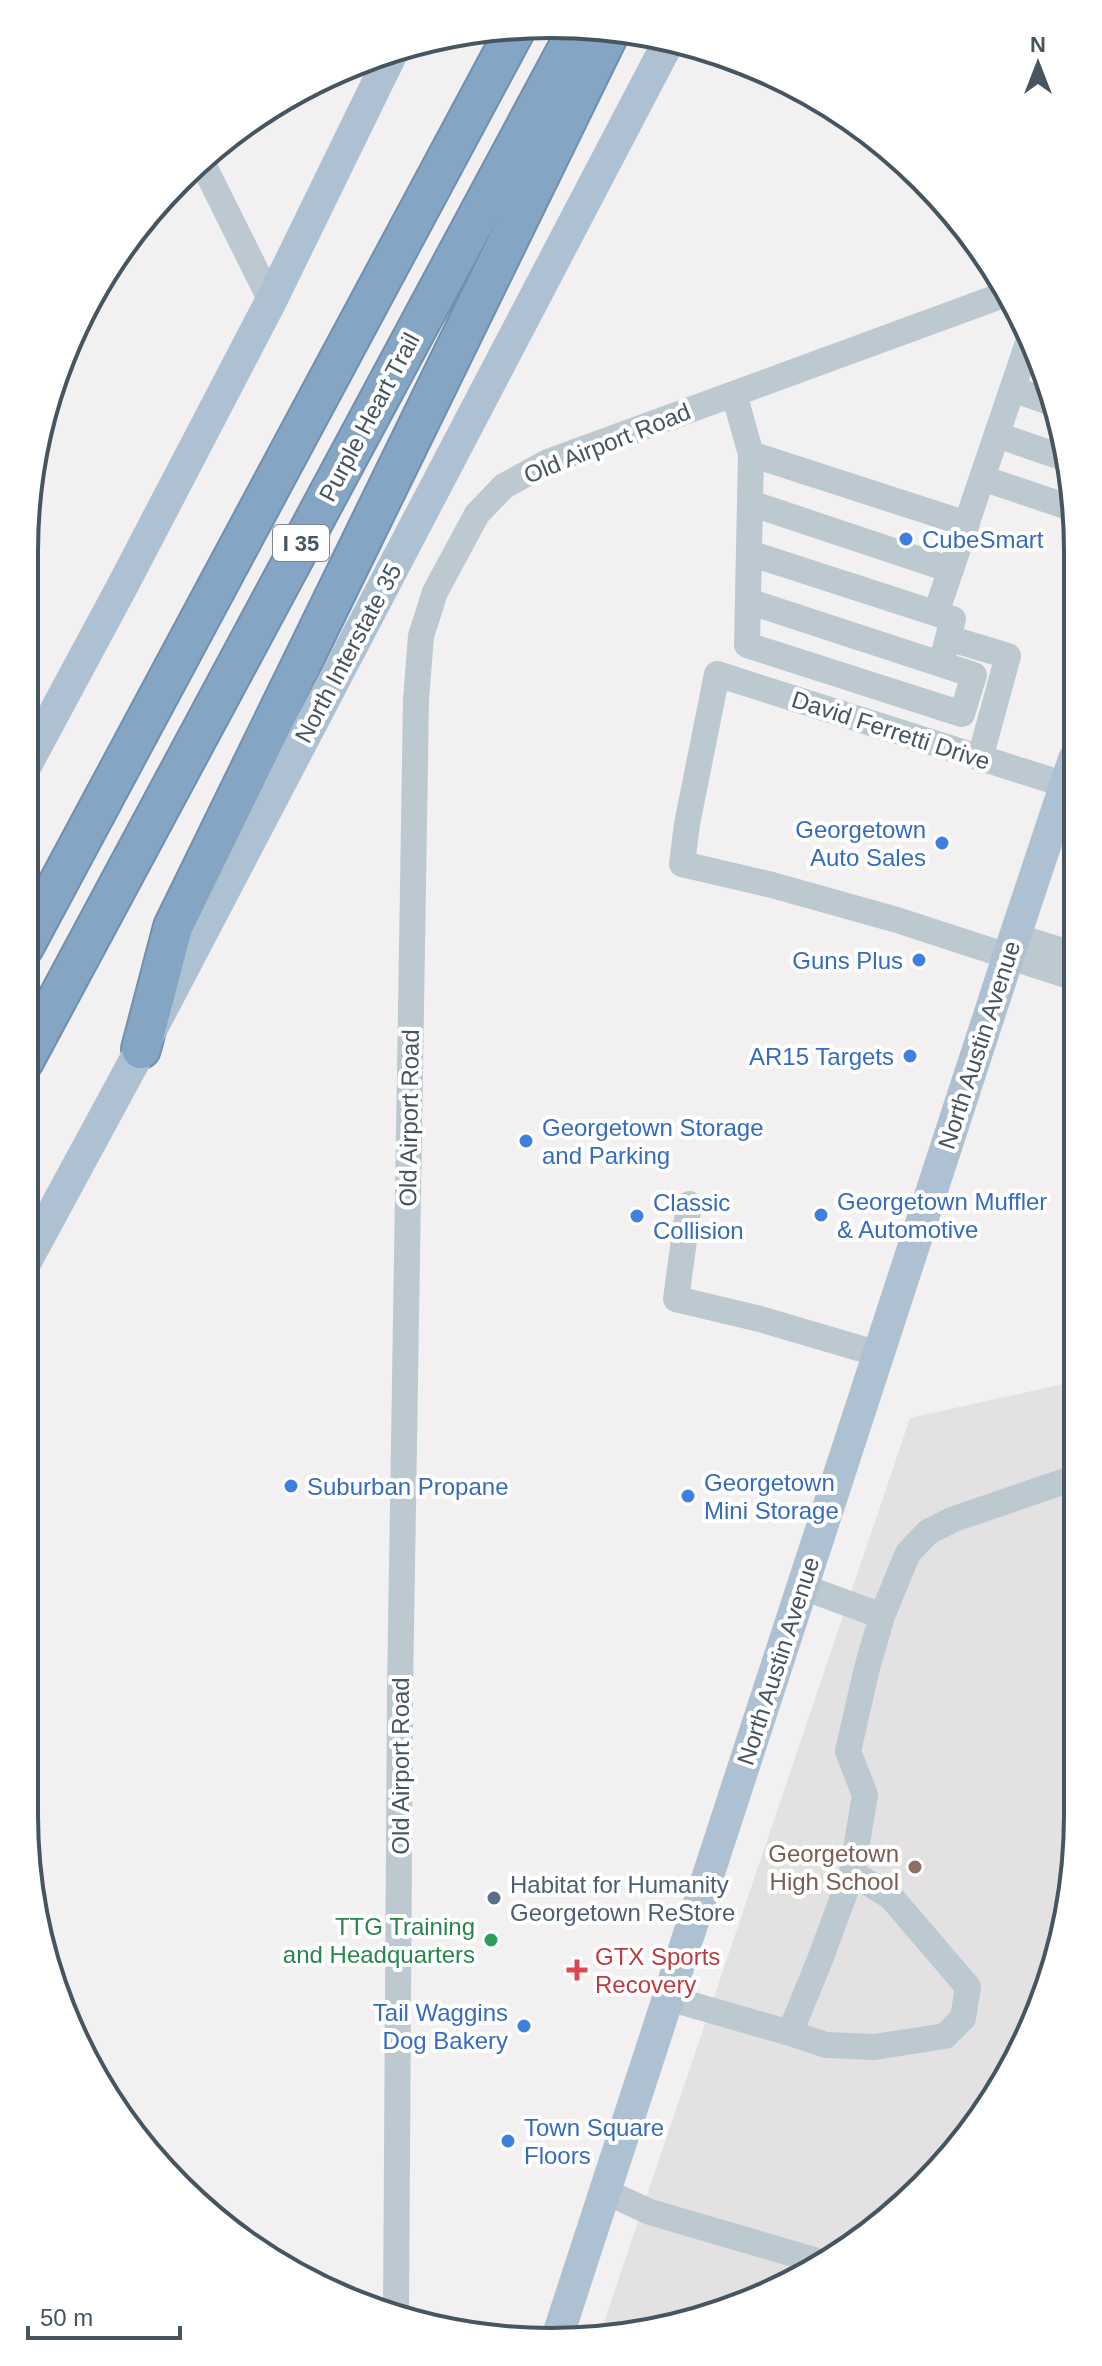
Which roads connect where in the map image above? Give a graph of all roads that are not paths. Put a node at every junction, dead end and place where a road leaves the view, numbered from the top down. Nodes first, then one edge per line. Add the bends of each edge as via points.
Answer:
1 (573, 39) edge
2 (510, 40) edge
3 (606, 41) edge
4 (664, 51) edge
5 (386, 65) edge
6 (206, 171) edge
7 (996, 298) edge
8 (271, 301) junction
9 (1026, 358) edge
10 (1013, 389) junction
11 (734, 394) junction
12 (1041, 399) edge
13 (997, 435) junction
14 (751, 454) junction
15 (1055, 455) edge
16 (982, 478) junction
17 (750, 503) junction
18 (1062, 505) edge
19 (967, 524) junction
20 (749, 553) junction
21 (951, 570) junction
22 (748, 601) junction
23 (936, 613) junction
24 (948, 638) junction
25 (941, 664) junction
26 (38, 743) edge
27 (980, 758) junction
28 (1064, 771) edge
29 (1064, 790) edge
30 (38, 921) edge
31 (1012, 946) junction
32 (1064, 953) edge
33 (1064, 972) edge
34 (38, 1035) edge
35 (141, 1049) junction
36 (689, 1204) dead end
37 (38, 1239) edge
38 (879, 1354) junction
39 (1064, 1481) edge
40 (803, 1587) junction
41 (882, 1616) junction
42 (852, 1873) junction
43 (668, 1998) junction
44 (790, 2033) junction
45 (604, 2191) junction
46 (809, 2259) edge
47 (396, 2304) edge
48 (560, 2328) edge

1 - 34 highway, Purple Heart Trail / I 35
2 - 30 highway, I 35
3 - 35 highway via 173,927
4 - 35 main road, North Interstate 35
5 - 8 main road
6 - 8 street
7 - 11 street, Old Airport Road
8 - 26 main road
9 - 10 street
10 - 12 street
10 - 13 street
11 - 14 street
11 - 47 street, Old Airport Road via 548,462 504,486 477,514 435,592 421,636 405,1387
13 - 15 street
13 - 16 street
14 - 17 street
14 - 19 street
16 - 18 street
16 - 19 street
17 - 20 street
17 - 21 street
19 - 21 street
20 - 22 street
20 - 23 street
21 - 23 street
22 - 25 street
22 - 25 street via 747,645 962,714 974,675
23 - 24 street via 953,619
24 - 25 street
24 - 27 street via 1008,656
27 - 28 street, David Ferretti Drive
27 - 31 street, David Ferretti Drive via 717,674 682,864
29 - 31 main road, North Austin Avenue
31 - 32 street
31 - 33 street
31 - 38 main road, North Austin Avenue
35 - 37 main road, North Interstate 35
36 - 38 street via 676,1299
38 - 40 main road, North Austin Avenue
39 - 41 street via 928,1532 908,1553
40 - 41 street
40 - 43 main road, North Austin Avenue
41 - 42 street via 848,1751 865,1795
42 - 44 street
42 - 44 street via 891,1897 968,1987 963,2018 945,2036 875,2047 826,2045
43 - 44 street
43 - 45 main road, North Austin Avenue
45 - 46 street via 650,2212
45 - 48 main road, North Austin Avenue

